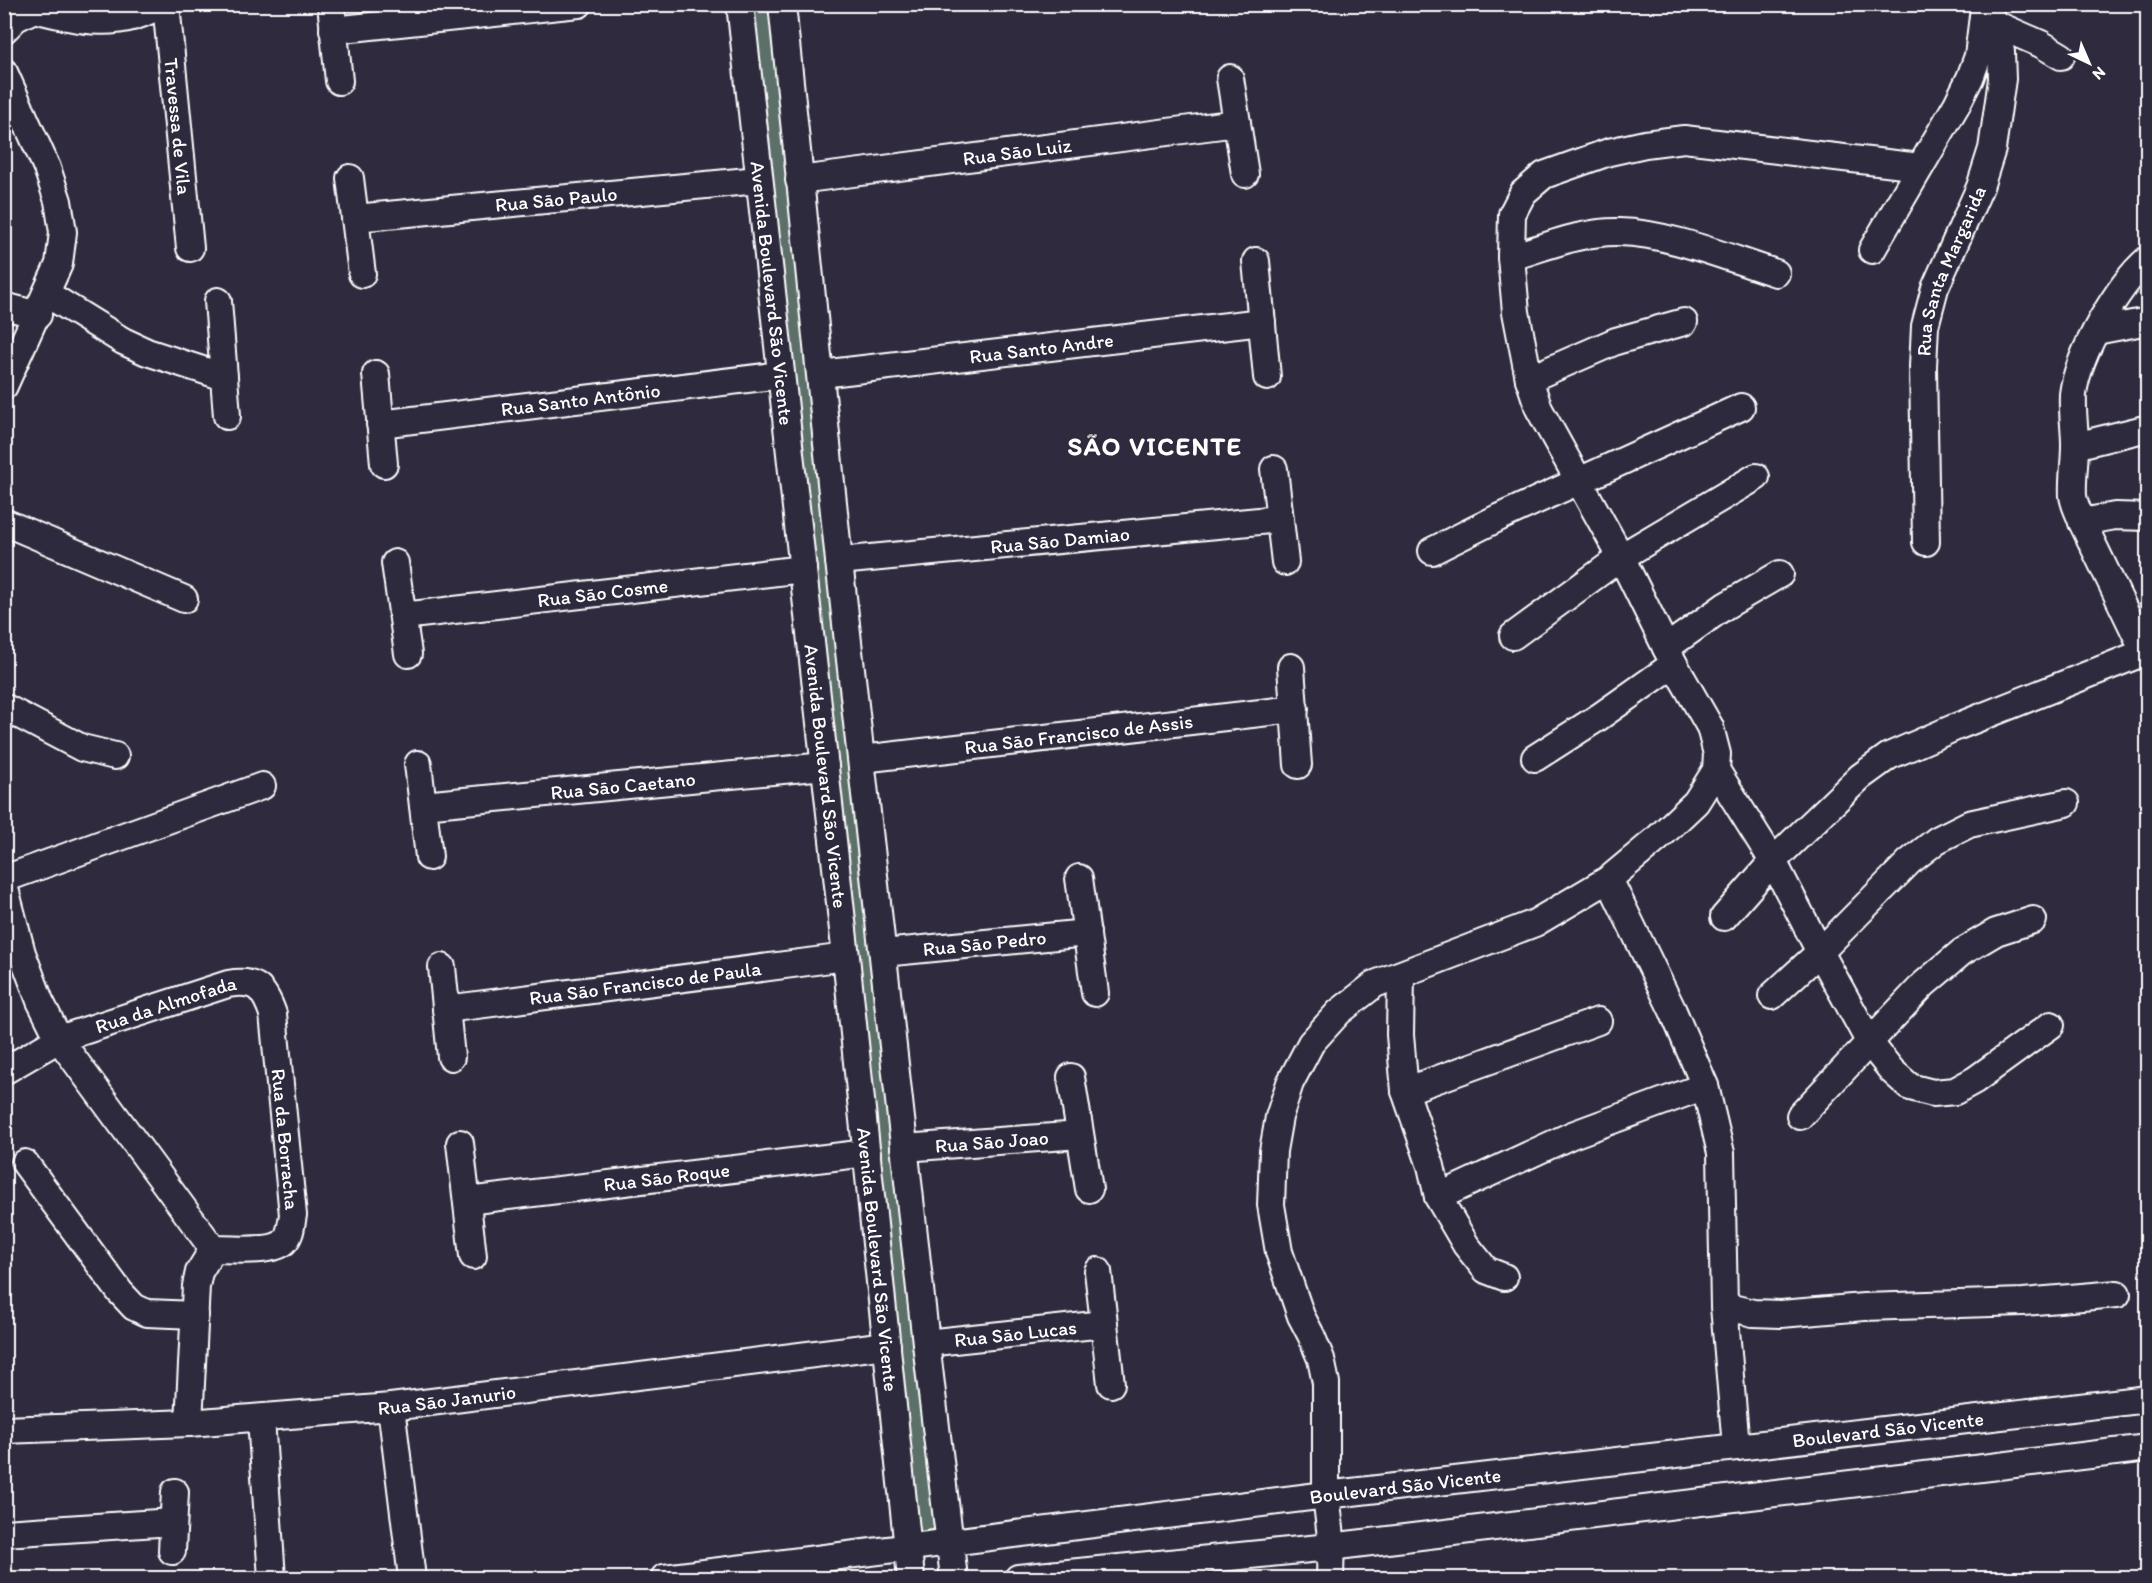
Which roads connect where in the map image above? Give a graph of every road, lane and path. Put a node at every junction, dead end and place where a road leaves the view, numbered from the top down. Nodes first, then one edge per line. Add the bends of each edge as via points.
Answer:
1 (161, 4) edge
2 (166, 4) edge
3 (331, 4) edge
4 (579, 4) edge
5 (740, 4) edge
6 (782, 4) edge
7 (25, 7) edge
8 (1988, 12) edge
9 (4, 30) edge
10 (333, 30) junction
11 (2061, 56) dead end
12 (4, 72) edge
13 (1230, 78) dead end
14 (339, 81) dead end
15 (1237, 123) junction
16 (1920, 167) junction
17 (1245, 174) dead end
18 (350, 178) dead end
19 (759, 180) junction
20 (799, 180) junction
21 (355, 218) junction
22 (190, 248) dead end
23 (1872, 250) dead end
24 (1511, 257) junction
25 (2148, 259) edge
26 (1256, 261) dead end
27 (1776, 273) dead end
28 (362, 274) dead end
29 (218, 301) dead end
30 (42, 304) junction
31 (4, 306) edge
32 (2148, 321) edge
33 (1262, 322) junction
34 (1684, 322) dead end
35 (2096, 331) junction
36 (376, 374) dead end
37 (821, 374) junction
38 (781, 375) junction
39 (224, 377) junction
40 (1267, 377) dead end
41 (1530, 379) junction
42 (4, 386) edge
43 (1741, 407) dead end
44 (228, 416) dead end
45 (380, 424) junction
46 (2148, 428) edge
47 (2075, 446) junction
48 (384, 464) dead end
49 (1274, 470) dead end
50 (1756, 477) dead end
51 (1579, 482) junction
52 (2148, 517) edge
53 (1280, 519) junction
54 (4, 522) edge
55 (2082, 522) junction
56 (1926, 542) dead end
57 (1432, 551) dead end
58 (1621, 557) junction
59 (839, 561) junction
60 (1285, 562) dead end
61 (395, 563) dead end
62 (803, 569) junction
63 (1780, 574) dead end
64 (184, 599) dead end
65 (403, 616) junction
66 (1513, 636) dead end
67 (408, 654) dead end
68 (2146, 655) edge
69 (1670, 656) junction
70 (1291, 667) dead end
71 (4, 707) edge
72 (1295, 709) junction
73 (115, 756) dead end
74 (1535, 758) dead end
75 (862, 759) junction
76 (418, 764) dead end
77 (1298, 765) dead end
78 (825, 766) junction
79 (1716, 770) junction
80 (262, 786) dead end
81 (2066, 802) dead end
82 (423, 805) junction
83 (429, 857) dead end
84 (1773, 861) junction
85 (1079, 878) dead end
86 (4, 879) edge
87 (1609, 879) junction
88 (4, 885) edge
89 (1724, 917) dead end
90 (2033, 920) dead end
91 (1087, 933) junction
92 (1820, 952) junction
93 (883, 953) junction
94 (13, 956) edge
95 (846, 957) junction
96 (442, 967) dead end
97 (1401, 975) junction
98 (1095, 993) dead end
99 (1772, 996) dead end
100 (267, 998) joint
101 (446, 1009) junction
102 (1598, 1021) dead end
103 (2051, 1025) dead end
104 (59, 1040) junction
105 (1870, 1043) junction
106 (451, 1057) dead end
107 (4, 1071) edge
108 (1071, 1077) dead end
109 (1705, 1086) junction
110 (1405, 1091) junction
111 (1800, 1116) dead end
112 (1080, 1135) junction
113 (460, 1143) dead end
114 (904, 1148) junction
115 (867, 1153) junction
116 (25, 1163) dead end
117 (1089, 1189) dead end
118 (1438, 1197) junction
119 (467, 1201) junction
120 (213, 1249) junction
121 (473, 1256) dead end
122 (1098, 1271) dead end
123 (1504, 1276) dead end
124 (2117, 1294) dead end
125 (1724, 1306) junction
126 (195, 1315) junction
127 (1104, 1324) junction
128 (926, 1343) junction
129 (887, 1345) junction
130 (1111, 1384) dead end
131 (2148, 1399) edge
132 (391, 1407) junction
133 (261, 1419) junction
134 (189, 1423) junction
135 (4, 1430) edge
136 (1736, 1448) junction
137 (2148, 1448) edge
138 (175, 1492) dead end
139 (1326, 1496) junction
140 (173, 1522) junction
141 (4, 1533) edge
142 (951, 1543) junction
143 (1330, 1547) junction
144 (909, 1548) junction
145 (172, 1551) dead end
146 (272, 1578) edge
147 (412, 1578) edge
148 (664, 1578) edge
149 (911, 1578) edge
150 (954, 1578) edge
151 (1018, 1578) edge
152 (1330, 1578) edge

1 - 7 street via 115,22 78,20
2 - 22 street, Travessa de Vila
3 - 10 street
4 - 10 street
5 - 19 street, Avenida Boulevard São Vicente
6 - 20 street, Avenida Boulevard São Vicente
7 - 9 street
8 - 11 street
8 - 16 street via 1970,78
8 - 56 street, Rua Santa Margarida via 2001,52 2002,79 1992,149 1980,187 1935,288 1925,326
10 - 14 street
12 - 30 street via 58,201 63,232 59,264
13 - 15 street
15 - 17 street
15 - 20 street, Rua Sāo Luiz
16 - 23 street
16 - 24 street via 1683,139 1645,144 1544,175 1523,193 1512,214
18 - 21 street
19 - 21 street, Rua Sāo Paulo
19 - 38 street, Avenida Boulevard São Vicente
20 - 37 street, Avenida Boulevard São Vicente
21 - 28 street
24 - 27 street via 1579,236 1618,232 1661,237
24 - 41 street via 1516,312
25 - 35 street via 2124,285
26 - 33 street
29 - 39 street
30 - 31 street
30 - 39 street via 147,352
30 - 42 street
32 - 35 street
33 - 37 street, Rua Santo Andre
33 - 40 street
34 - 41 street via 1616,341
35 - 47 street via 2073,393
36 - 45 street
37 - 59 street, Avenida Boulevard São Vicente
38 - 45 street, Rua Santo Antônio
38 - 62 street, Avenida Boulevard São Vicente
39 - 44 street
41 - 51 street via 1539,410
43 - 51 street
45 - 48 street
46 - 47 street
47 - 55 street via 2073,498
49 - 53 street
50 - 58 street
51 - 57 street
51 - 58 street
52 - 55 street via 2115,516
53 - 59 street, Rua Sāo Damiao
53 - 60 street
54 - 64 street
55 - 68 street
58 - 66 street
58 - 69 street
59 - 75 street, Avenida Boulevard São Vicente
61 - 65 street
62 - 65 street, Rua Sāo Cosme
62 - 78 street, Avenida Boulevard São Vicente
63 - 69 street via 1725,606
65 - 67 street
68 - 84 street via 1889,756 1860,777
69 - 74 street via 1599,717
69 - 79 street via 1710,727 1717,754
70 - 72 street
71 - 73 street via 82,748
72 - 75 street, Rua Sāo Francisco de Assis
72 - 77 street
75 - 93 street, Avenida Boulevard São Vicente
76 - 82 street
78 - 82 street, Rua Sāo Caetano
78 - 95 street, Avenida Boulevard São Vicente
79 - 84 street
79 - 87 street via 1696,802
80 - 86 street
81 - 92 street via 1970,824 1937,840 1909,862
82 - 83 street
84 - 89 street
84 - 92 street
85 - 91 street
87 - 97 street via 1535,923
87 - 109 street
88 - 94 street
90 - 105 street via 1996,932 1962,952 1924,984
91 - 93 street, Rua Sāo Pedro
91 - 98 street
92 - 99 street
92 - 105 street
93 - 114 street, Avenida Boulevard São Vicente
94 - 104 street
95 - 101 street, Rua Sāo Francisco de Paula
95 - 115 street, Avenida Boulevard São Vicente
96 - 101 street
97 - 110 street via 1400,1035
97 - 139 street via 1375,984 1339,1012 1311,1043 1290,1083 1273,1151 1271,1205 1279,1252 1321,1359 1326,1383
100 - 104 street, Rua da Almofada via 258,987 243,981 228,984
100 - 120 street, Rua da Borracha via 273,1014 293,1215 291,1231 275,1248
101 - 106 street
102 - 110 street
103 - 105 street via 1975,1080 1954,1090 1934,1093 1910,1087
104 - 107 street, Rua da Almofada
104 - 120 street
105 - 111 street
108 - 112 street
109 - 118 street via 1572,1135
109 - 125 street via 1721,1153
110 - 118 street
112 - 114 street, Rua Sāo Joao
112 - 117 street
113 - 119 street
114 - 128 street, Avenida Boulevard São Vicente
115 - 119 street, Rua Sāo Roque
115 - 129 street, Avenida Boulevard São Vicente
116 - 126 street via 134,1307 147,1313
118 - 123 street via 1486,1270
119 - 121 street
120 - 126 street via 199,1272
122 - 127 street
124 - 125 street via 1781,1314
125 - 136 street
126 - 134 street
127 - 128 street, Rua Sāo Lucas
127 - 130 street
128 - 142 street, Avenida Boulevard São Vicente
129 - 132 street, Rua Sāo Janurio
129 - 144 street, Avenida Boulevard São Vicente
131 - 136 street, Boulevard São Vicente
132 - 133 street, Rua Sāo Janurio
132 - 147 street
133 - 134 street, Rua Sāo Janurio
133 - 146 street
134 - 135 street, Rua Sāo Janurio
136 - 139 street, Boulevard São Vicente
137 - 143 street
138 - 140 street
139 - 142 street, Boulevard São Vicente
139 - 143 street
140 - 141 street
140 - 145 street
142 - 144 street, Boulevard São Vicente
142 - 150 street, Avenida Boulevard São Vicente
143 - 151 street
143 - 152 street
144 - 148 street, Boulevard São Vicente
144 - 149 street, Avenida Boulevard São Vicente

